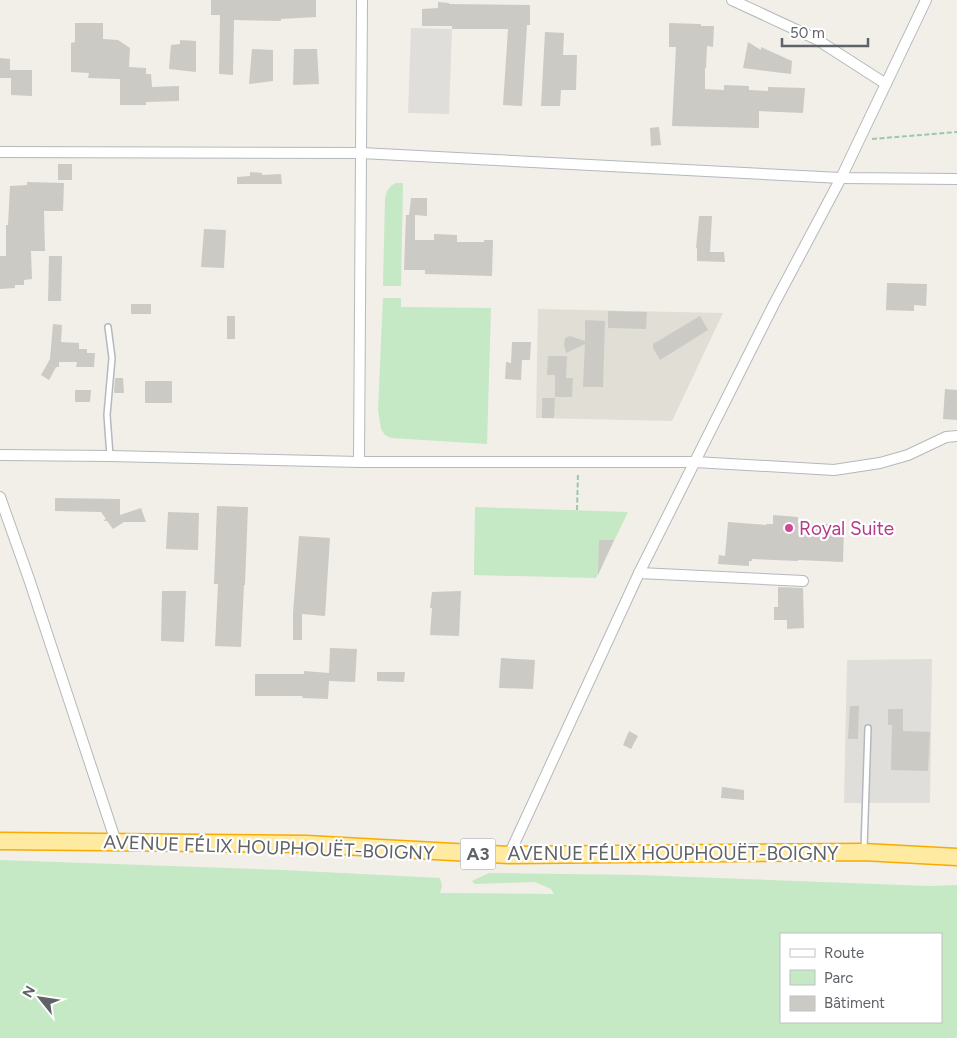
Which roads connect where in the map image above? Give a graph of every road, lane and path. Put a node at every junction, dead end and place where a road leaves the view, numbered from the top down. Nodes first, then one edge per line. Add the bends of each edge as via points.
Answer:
1 (362, 0) edge
2 (732, 0) edge
3 (926, 0) edge
4 (886, 84) junction
5 (957, 132) edge
6 (858, 140) junction
7 (0, 152) edge
8 (361, 153) junction
9 (841, 178) junction
10 (957, 179) edge
11 (108, 327) dead end
12 (957, 436) edge
13 (0, 455) edge
14 (110, 456) junction
15 (359, 462) junction
16 (578, 462) junction
17 (694, 462) junction
18 (0, 497) edge
19 (577, 510) dead end
20 (640, 573) junction
21 (803, 581) dead end
22 (868, 728) dead end
23 (0, 841) edge
24 (116, 842) junction
25 (864, 852) junction
26 (509, 855) junction
27 (957, 857) edge

1 - 8 street
2 - 4 street via 816,39
3 - 4 street
4 - 6 street
5 - 6 path
6 - 9 street
7 - 8 street
8 - 9 street
8 - 15 street
9 - 10 street
9 - 17 street
11 - 14 lane via 112,358 106,415
12 - 17 street via 946,437 908,455 880,463 834,470
13 - 14 street
14 - 15 street
15 - 16 street
16 - 17 street
16 - 19 path
17 - 20 street
18 - 24 street
20 - 21 street
20 - 26 street
22 - 25 lane
23 - 24 highway, AVENUE FÉLIX HOUPHOUËT-BOIGNY / A3
24 - 26 highway, AVENUE FÉLIX HOUPHOUËT-BOIGNY / A3 via 306,844
25 - 26 highway, AVENUE FÉLIX HOUPHOUËT-BOIGNY / A3
25 - 27 highway, AVENUE FÉLIX HOUPHOUËT-BOIGNY / A3

